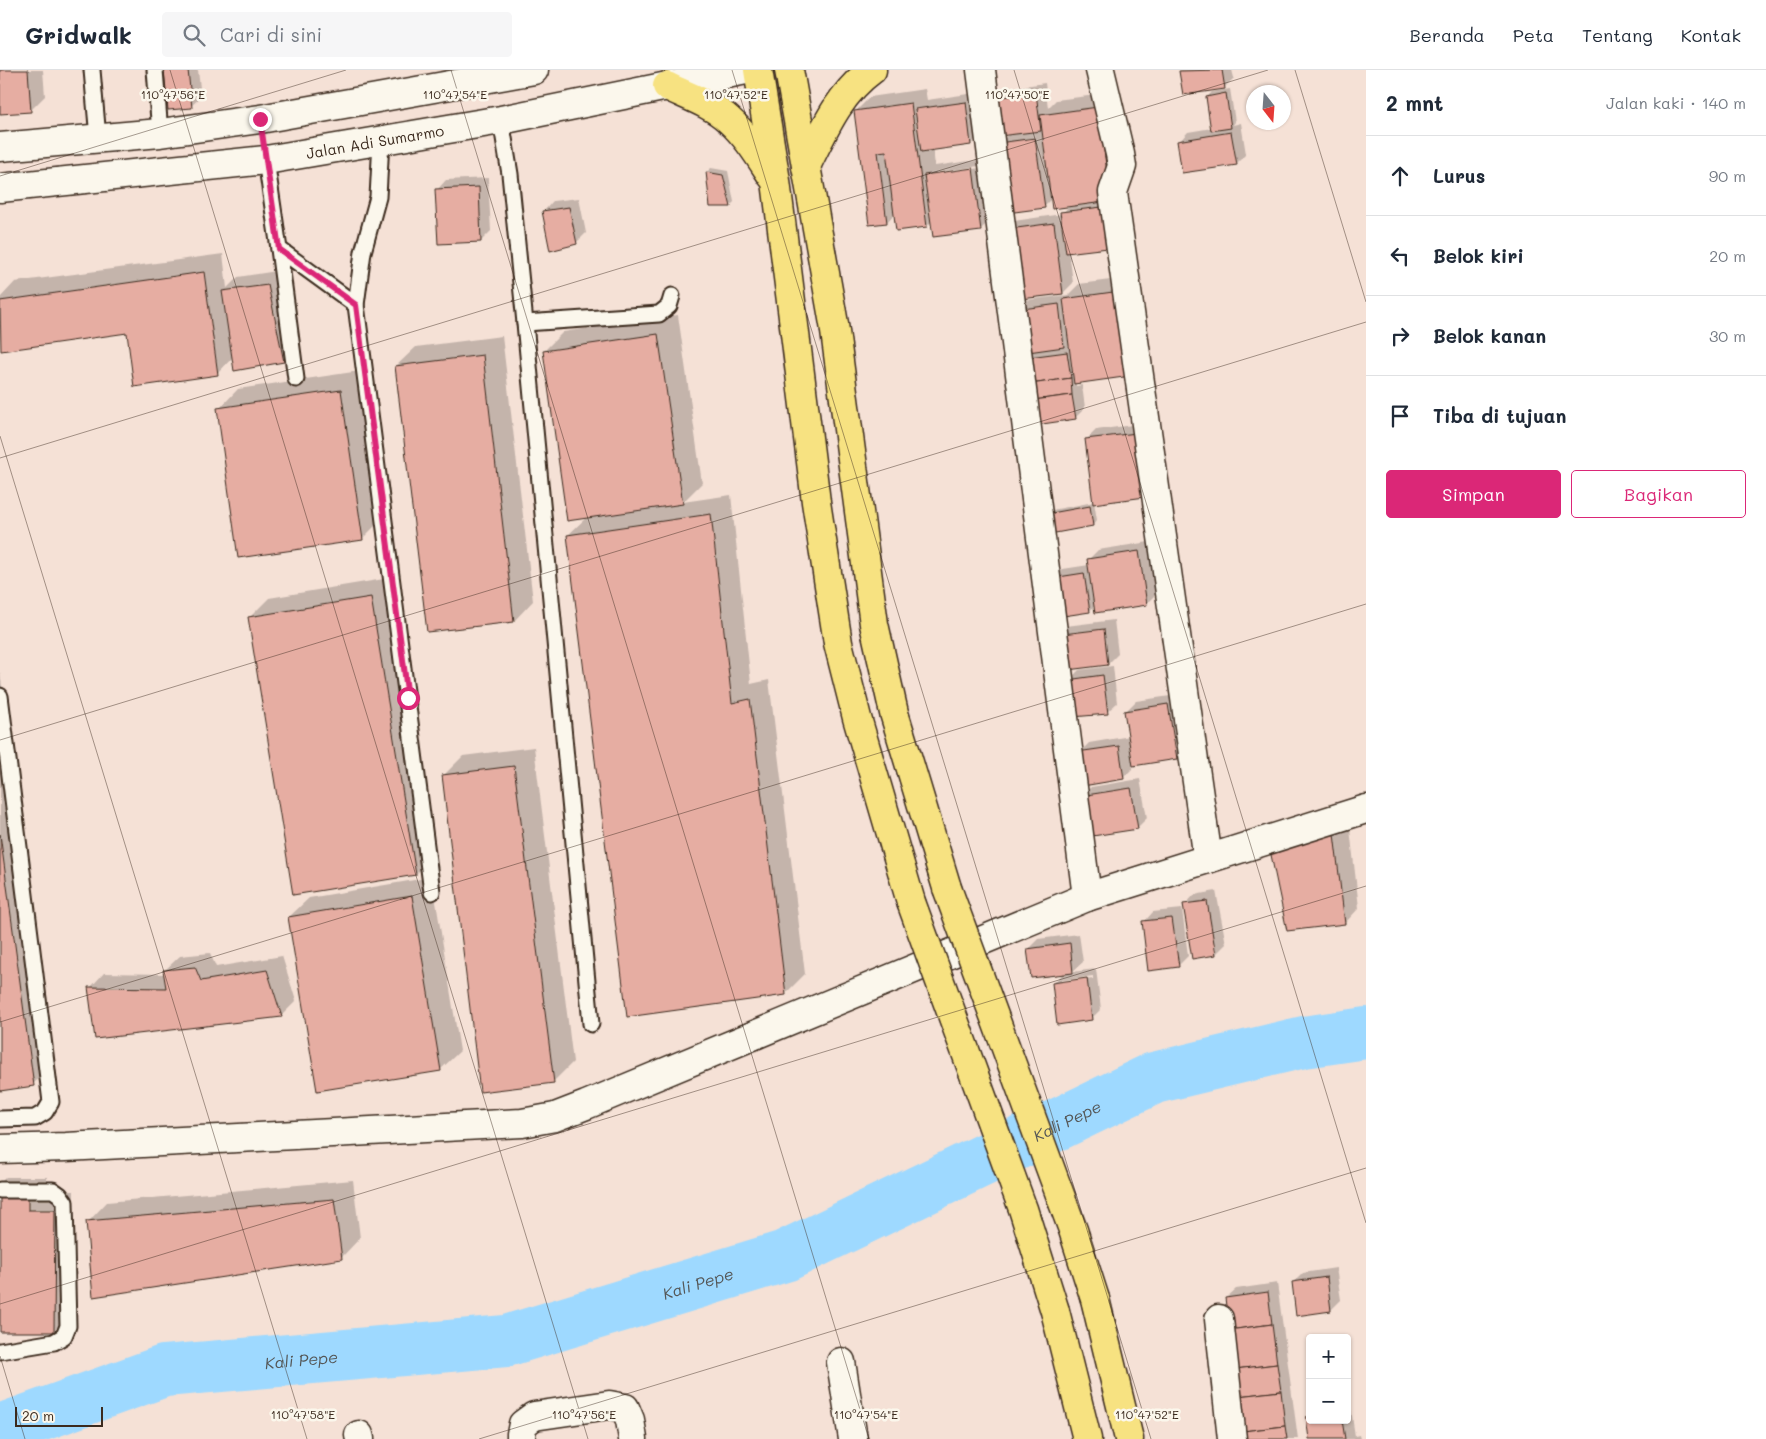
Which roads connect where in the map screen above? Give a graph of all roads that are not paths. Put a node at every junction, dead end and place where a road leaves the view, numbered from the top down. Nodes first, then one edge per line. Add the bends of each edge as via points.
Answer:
1 (92, 70) edge
2 (155, 70) edge
3 (534, 70) edge
4 (746, 70) edge
5 (758, 70) edge
6 (789, 70) edge
7 (872, 70) edge
8 (982, 70) edge
9 (1100, 70) edge
10 (667, 86) junction
11 (260, 119) junction
12 (501, 120) junction
13 (160, 133) junction
14 (98, 138) junction
15 (381, 141) junction
16 (0, 147) edge
17 (806, 166) junction
18 (269, 179) junction
19 (776, 181) junction
20 (0, 188) edge
21 (279, 249) junction
22 (672, 296) dead end
23 (356, 305) junction
24 (525, 323) junction
25 (296, 379) dead end
26 (0, 696) edge
27 (1366, 809) edge
28 (1208, 859) junction
29 (432, 892) dead end
30 (1087, 897) junction
31 (591, 1024) dead end
32 (0, 1119) edge
33 (0, 1149) edge
34 (0, 1190) edge
35 (1219, 1318) dead end
36 (0, 1351) edge
37 (841, 1362) dead end
38 (521, 1439) edge
39 (633, 1439) edge
40 (853, 1439) edge
41 (1088, 1439) edge
42 (1129, 1439) edge
43 (1232, 1439) edge

1 - 14 lane
2 - 13 lane
3 - 11 street
4 - 10 street, Jalan Adi Sumarmo
5 - 19 highway
6 - 17 highway
7 - 17 highway via 847,92
8 - 30 street
9 - 28 street via 1122,166 1113,192
10 - 12 street, Jalan Adi Sumarmo
10 - 19 highway via 710,106 728,119 748,140
11 - 13 street
11 - 18 street
12 - 15 street, Jalan Adi Sumarmo
12 - 24 lane via 510,174
13 - 14 street
14 - 16 street
15 - 18 street, Jalan Adi Sumarmo
15 - 23 lane via 378,197 363,252
17 - 42 highway, bridge via 834,324 874,624 894,713 947,888 1073,1230 1095,1299
18 - 20 street, Jalan Adi Sumarmo
18 - 21 lane
19 - 41 highway, bridge via 816,502 838,643 911,902 1022,1209 1055,1311
21 - 23 lane
21 - 25 lane
22 - 24 lane via 669,306 659,314
23 - 29 lane
24 - 31 lane
26 - 32 lane via 51,1102 36,1118
27 - 28 street
28 - 30 street
30 - 33 street via 586,1106 555,1116 512,1123
34 - 36 lane via 52,1190 65,1202 68,1326 64,1336 54,1342
35 - 43 street
37 - 40 street
38 - 39 street via 523,1424 534,1416 610,1405 625,1408

